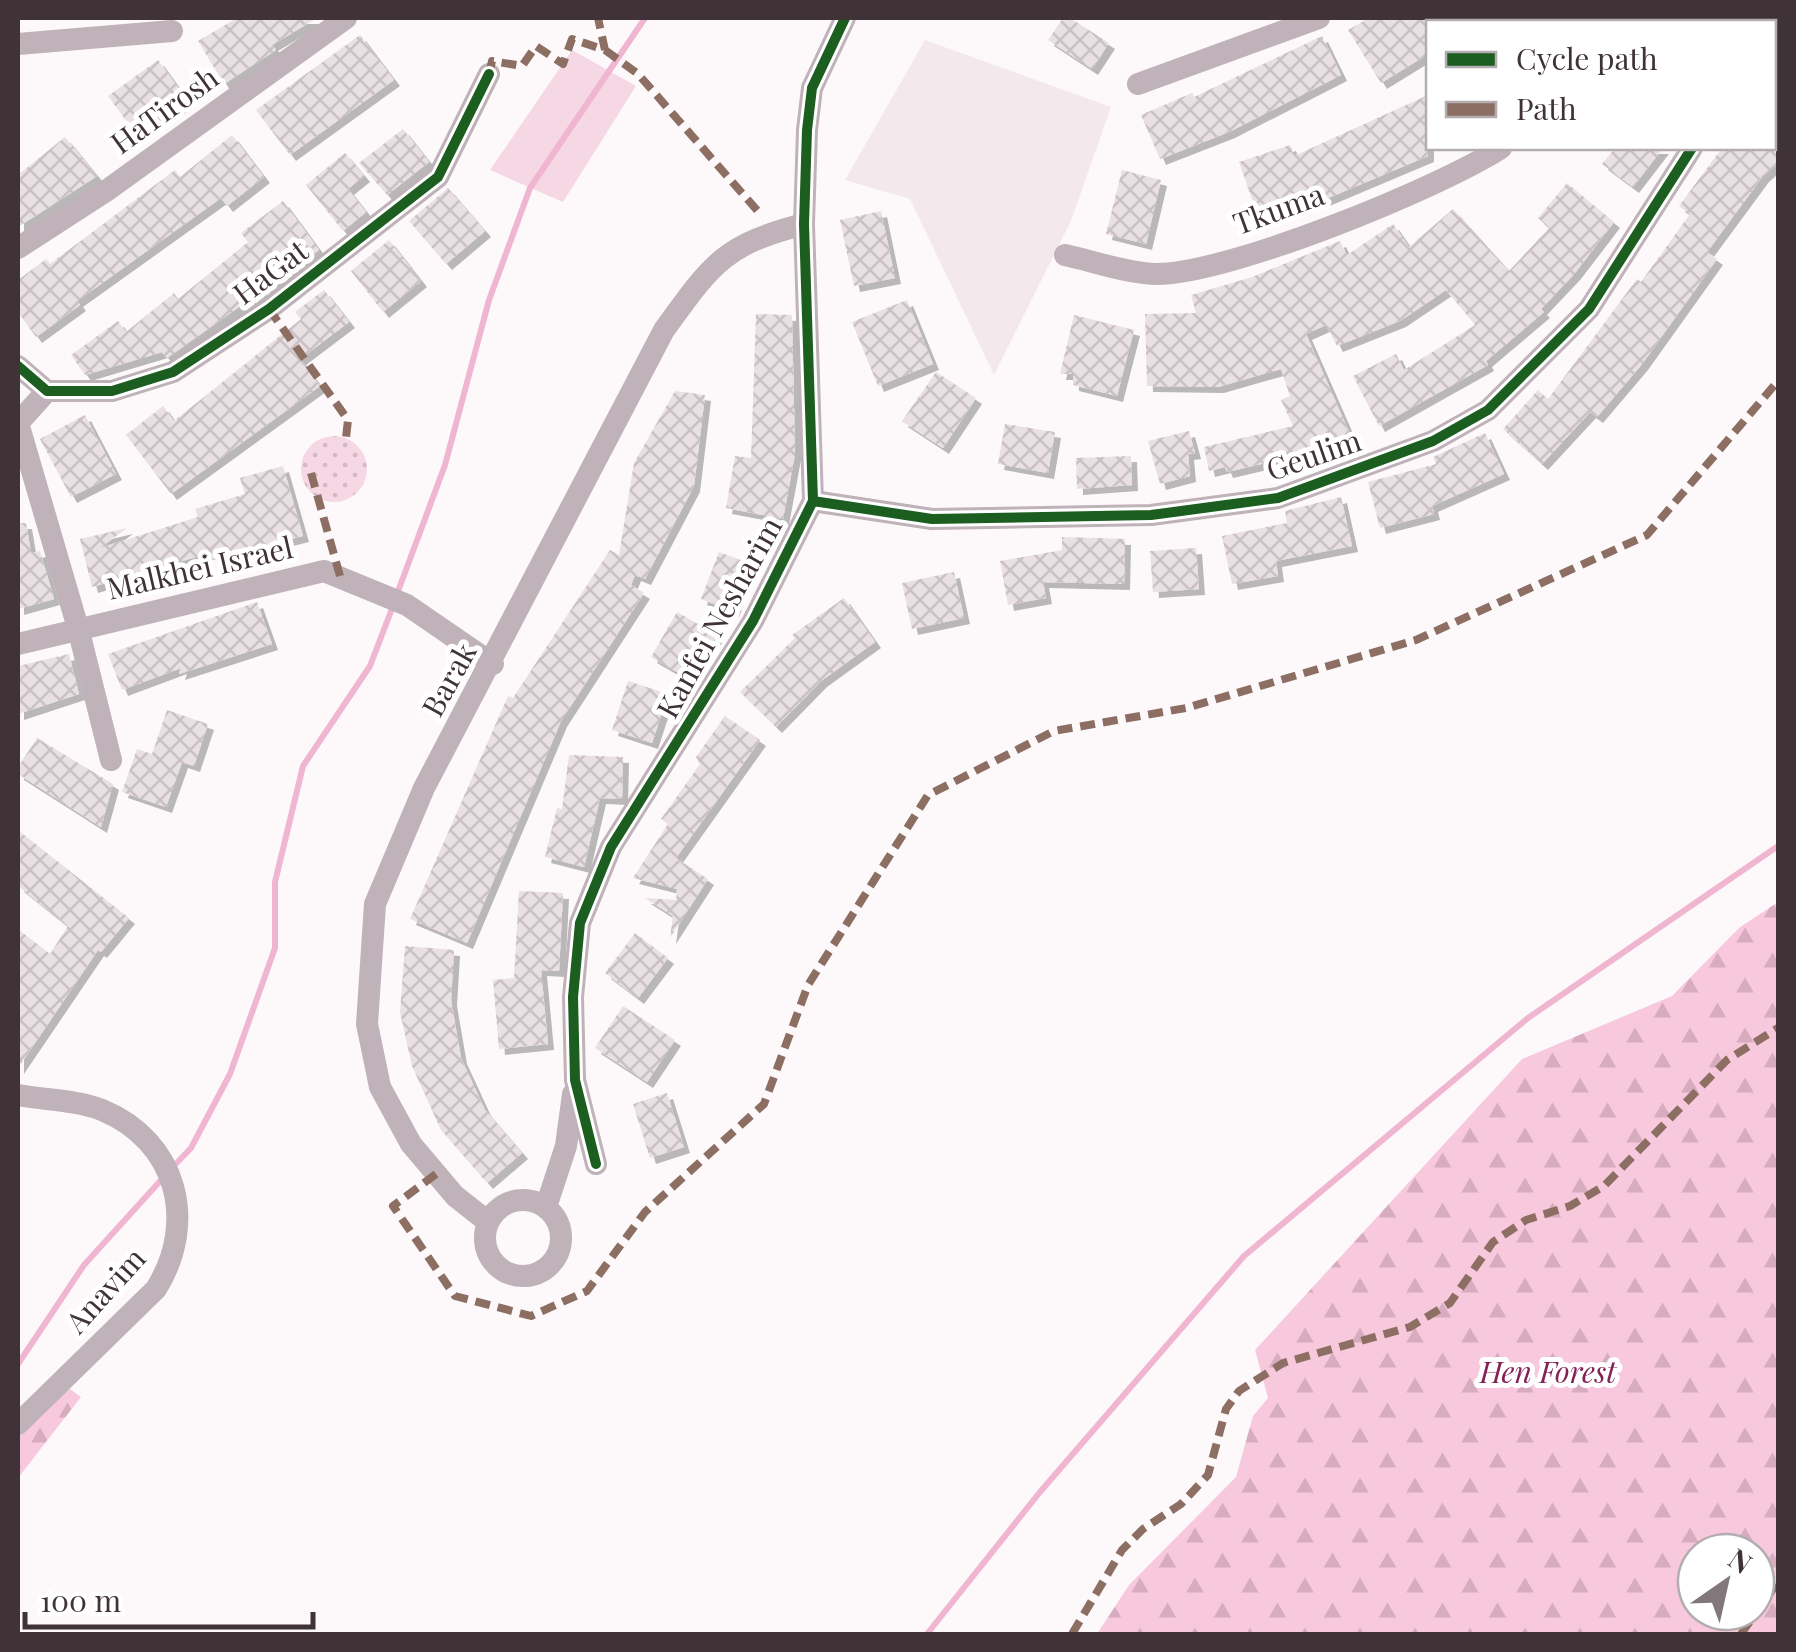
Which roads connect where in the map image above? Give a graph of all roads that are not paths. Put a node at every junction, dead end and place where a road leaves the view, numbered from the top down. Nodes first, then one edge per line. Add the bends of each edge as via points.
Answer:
1 (346, 18) edge
2 (845, 18) edge
3 (1319, 18) edge
4 (172, 31) dead end
5 (18, 44) edge
6 (489, 74) dead end
7 (1138, 84) dead end
8 (1497, 150) edge
9 (1691, 150) edge
10 (804, 224) junction
11 (18, 248) edge
12 (1065, 256) dead end
13 (18, 366) edge
14 (47, 391) junction
15 (18, 423) edge
16 (813, 501) junction
17 (78, 628) junction
18 (18, 644) edge
19 (493, 664) junction
20 (111, 760) dead end
21 (575, 1080) junction
22 (18, 1096) edge
23 (596, 1164) dead end
24 (546, 1208) junction
25 (488, 1222) junction
26 (18, 1424) edge

1 - 11 street, HaTirosh
2 - 10 street, Kanfei Nesharim via 812,88
3 - 7 street
4 - 5 street
6 - 14 street, HaGat via 438,178 269,308 173,372 112,390
8 - 12 street, Tkuma via 1414,192 1236,259 1156,274
9 - 16 street, Geulim via 1589,309 1488,410 1434,441 1278,498 1151,515 932,519
10 - 16 street, Kanfei Nesharim
10 - 19 street, Barak via 752,238 708,270 664,330
13 - 14 street
14 - 15 street
15 - 17 street
16 - 21 street, Kanfei Nesharim via 754,621 611,846 580,923
17 - 18 street, Malkhei Israel
17 - 19 street, Malkhei Israel via 324,571 407,605
17 - 20 street
19 - 25 street, Barak via 424,788 376,904 367,1024 380,1088 411,1144 454,1196
21 - 23 street, Kanfei Nesharim
21 - 24 street via 566,1146
22 - 26 street, Anavim via 96,1108 128,1122 162,1159 179,1211 171,1265 156,1289
24 - 25 street via 514,1201
24 - 25 street via 561,1242 550,1265 526,1276 492,1260

